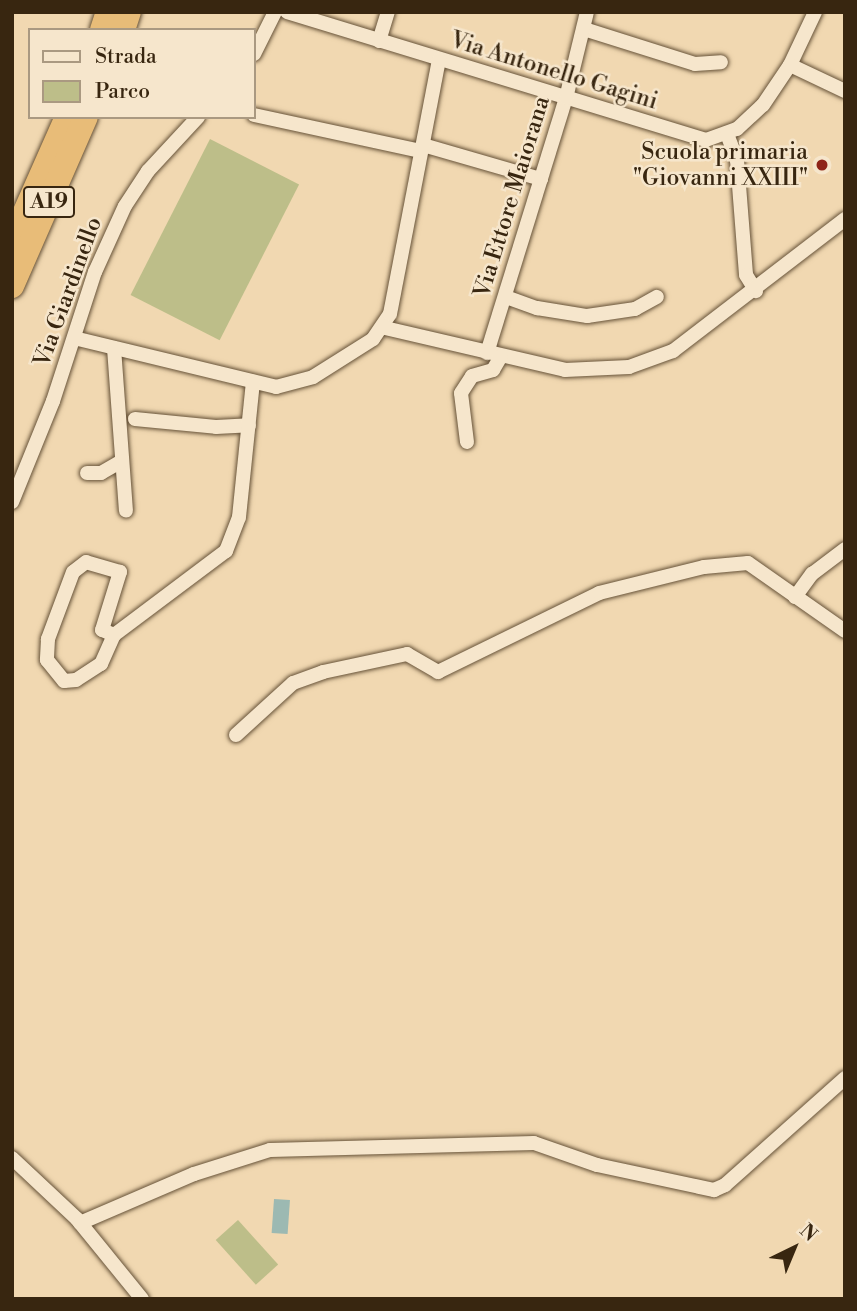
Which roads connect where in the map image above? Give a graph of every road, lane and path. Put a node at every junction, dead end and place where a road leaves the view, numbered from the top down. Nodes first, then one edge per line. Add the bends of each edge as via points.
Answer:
1 (275, 12) edge
2 (288, 12) edge
3 (388, 12) edge
4 (587, 12) edge
5 (815, 12) edge
6 (584, 29) junction
7 (379, 41) junction
8 (256, 50) edge
9 (439, 60) junction
10 (721, 62) dead end
11 (790, 65) junction
12 (845, 91) edge
13 (566, 99) junction
14 (256, 115) edge
15 (66, 119) edge
16 (85, 119) edge
17 (196, 119) edge
18 (727, 134) junction
19 (422, 148) junction
20 (541, 180) junction
21 (845, 219) edge
22 (12, 241) edge
23 (12, 286) edge
24 (756, 291) junction
25 (506, 297) junction
26 (657, 297) dead end
27 (385, 328) junction
28 (74, 338) junction
29 (114, 348) junction
30 (494, 355) junction
31 (253, 382) junction
32 (135, 419) dead end
33 (248, 425) junction
34 (467, 442) dead end
35 (122, 461) junction
36 (87, 473) dead end
37 (12, 502) edge
38 (125, 511) dead end
39 (845, 549) edge
40 (795, 597) junction
41 (845, 631) edge
42 (114, 635) junction
43 (236, 735) dead end
44 (845, 1078) edge
45 (12, 1158) edge
46 (80, 1223) junction
47 (142, 1299) edge

1 - 8 street
2 - 7 street, Via Antonello Gagini
3 - 7 street
4 - 6 street, Via Ettore Maiorana
5 - 11 street
6 - 10 street via 695,64
6 - 13 street, Via Ettore Maiorana
7 - 9 street, Via Antonello Gagini
9 - 13 street, Via Antonello Gagini
9 - 19 street
11 - 12 street
11 - 18 street via 763,105
13 - 18 street, Via Antonello Gagini via 706,140
13 - 20 street, Via Ettore Maiorana
14 - 19 street
15 - 22 highway, A19
16 - 23 highway, A19
17 - 28 street, Via Giardinello via 135,187 94,272
18 - 24 street via 737,160 746,275
19 - 20 street
19 - 27 street
20 - 25 street, Via Ettore Maiorana
21 - 24 street
24 - 30 street via 673,351 629,367 565,370
25 - 26 street via 537,308 587,316 635,309
25 - 30 street, Via Ettore Maiorana
27 - 30 street
27 - 31 street via 313,377 276,387
28 - 29 street
28 - 37 street, Via Giardinello
29 - 31 street
29 - 35 street
30 - 34 street via 493,370 472,376 461,393
31 - 33 street
32 - 33 street via 216,427
33 - 42 street via 239,517 226,551
35 - 36 street via 102,473
35 - 38 street
39 - 40 street via 812,574
40 - 41 street
40 - 43 street via 748,563 650,577 560,610 438,672 407,654 323,671 293,683
42 - 42 street via 101,664 76,680 64,681 47,660 48,639 73,572 86,562 120,572 102,630
44 - 46 street via 725,1185 713,1190 597,1165 534,1143 270,1150 194,1174
45 - 46 street
46 - 47 street

